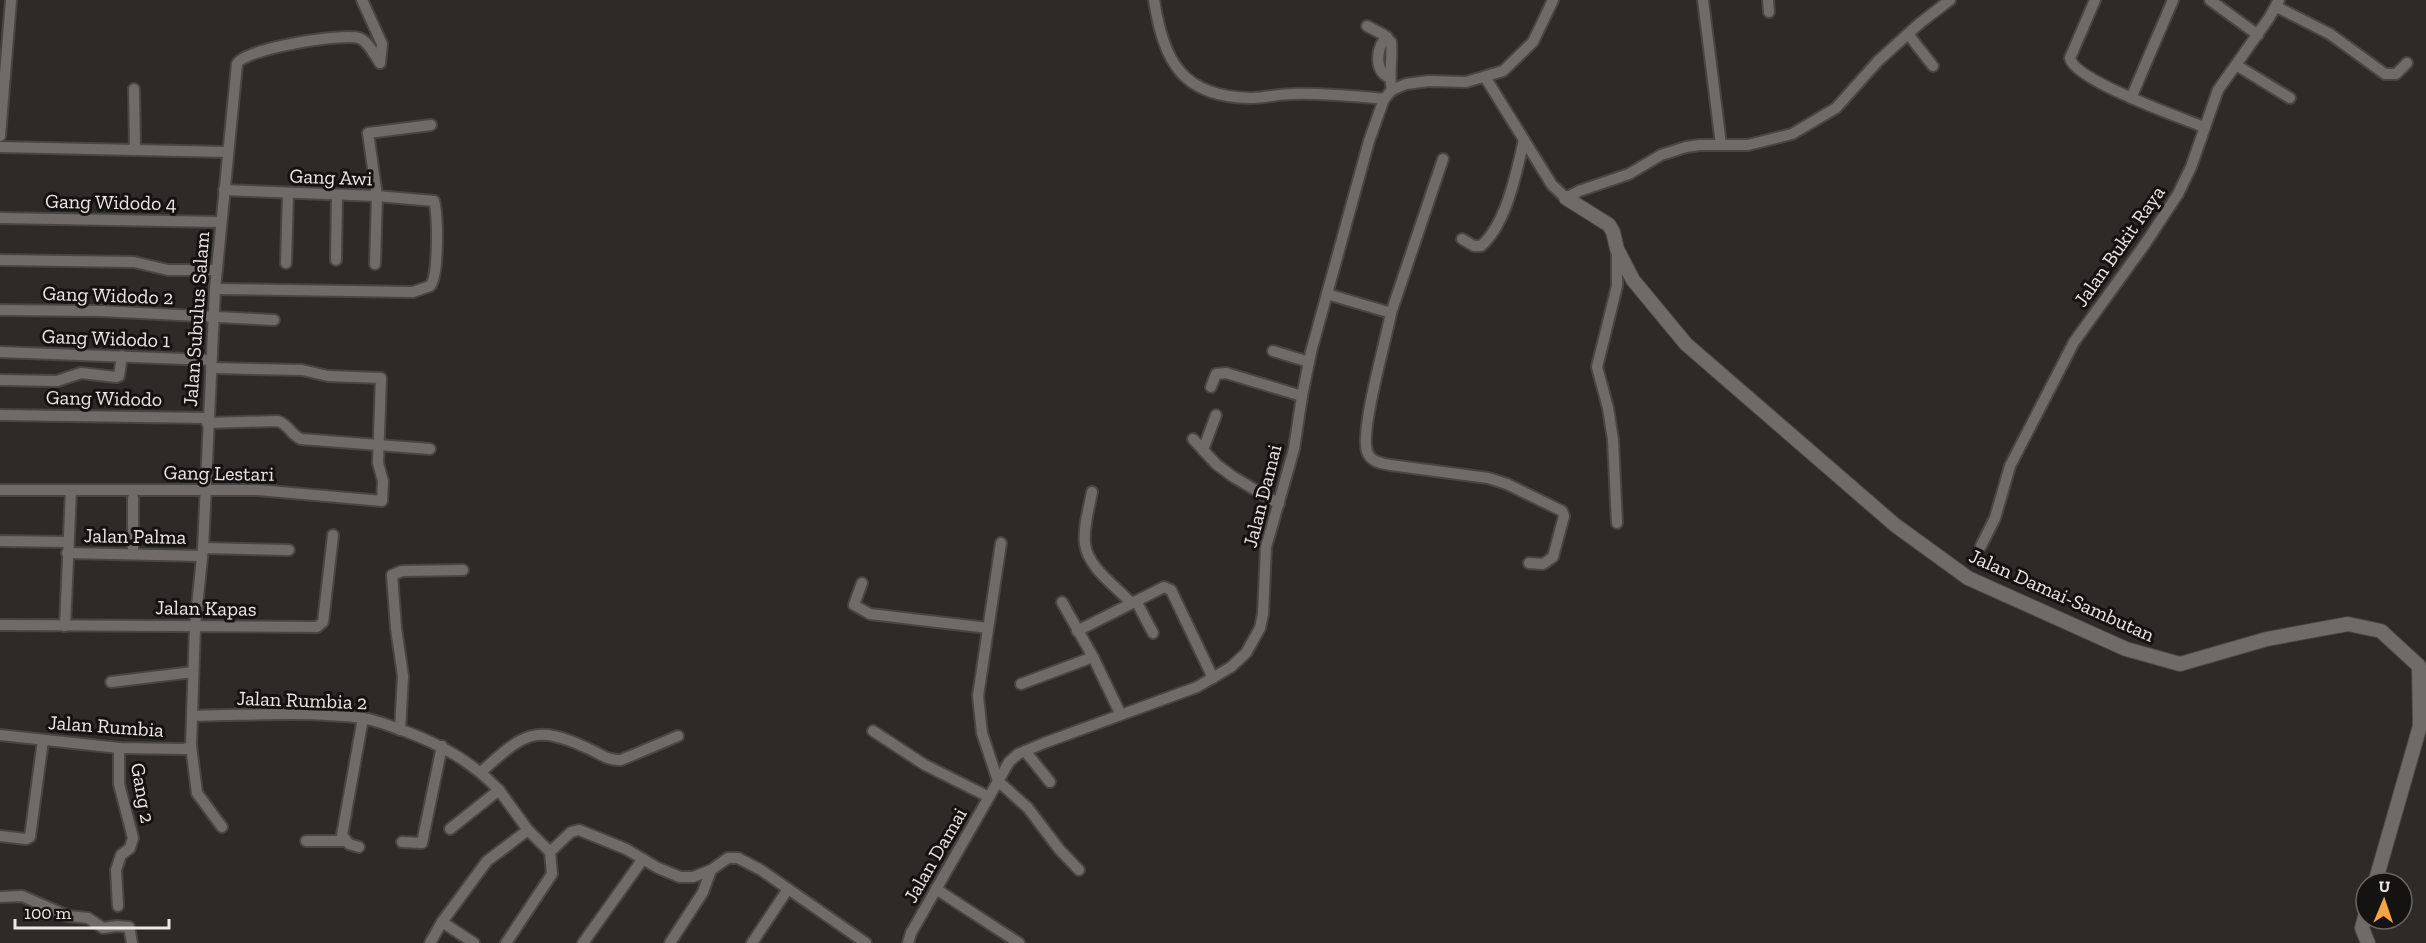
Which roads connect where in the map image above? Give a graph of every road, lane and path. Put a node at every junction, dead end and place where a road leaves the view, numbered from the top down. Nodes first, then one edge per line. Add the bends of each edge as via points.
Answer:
1 (11, 0) edge
2 (362, 0) edge
3 (1154, 0) edge
4 (1552, 0) edge
5 (1703, 0) edge
6 (1768, 0) edge
7 (1950, 0) edge
8 (2095, 0) edge
9 (2173, 0) edge
10 (2210, 0) edge
11 (2278, 3) edge
12 (1769, 12) dead end
13 (1366, 26) dead end
14 (1908, 34) junction
15 (4, 35) edge
16 (2258, 35) junction
17 (2407, 63) dead end
18 (2236, 65) junction
19 (1933, 66) dead end
20 (1485, 77) junction
21 (134, 89) dead end
22 (1392, 90) junction
23 (2131, 98) junction
24 (2290, 98) dead end
25 (1384, 99) junction
26 (431, 125) dead end
27 (2204, 128) junction
28 (0, 136) edge
29 (1524, 140) junction
30 (1721, 145) junction
31 (0, 147) edge
32 (135, 150) junction
33 (228, 152) junction
34 (1443, 159) dead end
35 (224, 190) junction
36 (288, 194) junction
37 (337, 195) junction
38 (377, 196) junction
39 (1566, 198) junction
40 (0, 218) edge
41 (221, 222) junction
42 (1462, 239) dead end
43 (1617, 249) junction
44 (0, 260) edge
45 (336, 260) dead end
46 (286, 263) dead end
47 (375, 264) dead end
48 (217, 270) junction
49 (215, 289) junction
50 (1327, 294) junction
51 (0, 310) edge
52 (1391, 313) junction
53 (214, 317) junction
54 (274, 320) dead end
55 (1273, 351) dead end
56 (0, 352) edge
57 (122, 356) junction
58 (1309, 362) junction
59 (211, 364) junction
60 (0, 380) edge
61 (1211, 387) dead end
62 (1302, 396) junction
63 (0, 415) edge
64 (1216, 415) dead end
65 (207, 420) junction
66 (1193, 439) dead end
67 (380, 446) junction
68 (430, 449) dead end
69 (1203, 450) junction
70 (204, 489) junction
71 (0, 490) edge
72 (71, 490) junction
73 (1092, 492) dead end
74 (133, 498) dead end
75 (1279, 504) junction
76 (1617, 523) dead end
77 (333, 535) dead end
78 (0, 541) edge
79 (1000, 543) dead end
80 (1981, 546) dead end
81 (67, 548) junction
82 (289, 550) dead end
83 (202, 552) junction
84 (134, 553) junction
85 (1529, 563) dead end
86 (463, 570) dead end
87 (862, 583) dead end
88 (1062, 602) dead end
89 (1134, 602) junction
90 (0, 625) edge
91 (65, 626) junction
92 (195, 626) junction
93 (988, 628) junction
94 (1077, 631) junction
95 (1153, 633) dead end
96 (1093, 657) junction
97 (193, 672) junction
98 (1213, 678) junction
99 (111, 682) dead end
100 (1021, 684) dead end
101 (1120, 713) junction
102 (192, 716) junction
103 (363, 718) junction
104 (400, 730) junction
105 (873, 731) dead end
106 (0, 735) edge
107 (678, 736) dead end
108 (43, 740) junction
109 (191, 746) junction
110 (442, 746) junction
111 (118, 748) junction
112 (1025, 751) junction
113 (481, 772) junction
114 (998, 781) junction
115 (1050, 782) dead end
116 (499, 790) junction
117 (989, 797) junction
118 (222, 827) dead end
119 (450, 829) dead end
120 (528, 830) junction
121 (0, 836) edge
122 (344, 841) junction
123 (306, 842) dead end
124 (402, 842) dead end
125 (359, 847) dead end
126 (550, 852) junction
127 (643, 859) junction
128 (711, 870) junction
129 (1079, 870) dead end
130 (2378, 871) edge
131 (788, 889) junction
132 (936, 889) junction
133 (0, 897) edge
134 (118, 906) dead end
135 (442, 922) junction
136 (132, 943) edge
137 (430, 943) edge
138 (474, 943) edge
139 (506, 943) edge
140 (583, 943) edge
141 (670, 943) edge
142 (752, 943) edge
143 (866, 943) edge
144 (908, 943) edge
145 (1019, 943) edge

1 - 15 street
2 - 33 street, Jalan Subulus Salam via 382,44 380,63 365,41 351,38 302,43 240,58
3 - 25 street via 1167,54 1185,77 1210,93 1251,98 1331,94
4 - 20 street via 1533,42 1503,71
5 - 30 street
6 - 12 street
7 - 14 street
8 - 23 street via 2070,58 2071,64
9 - 23 street
10 - 16 street
11 - 16 street, Jalan Bukit Raya
11 - 17 street via 2385,74 2396,74
13 - 22 street via 1391,42
14 - 19 street
14 - 30 street via 1844,100 1815,121 1772,140
15 - 28 street
16 - 18 street, Jalan Bukit Raya
18 - 24 street
18 - 27 street, Jalan Bukit Raya via 2218,90
20 - 22 street via 1466,82 1406,84
20 - 29 street
21 - 32 street
22 - 25 street, Jalan Damai
23 - 27 street
25 - 50 street, Jalan Damai
26 - 38 street via 368,133
27 - 80 street, Jalan Bukit Raya via 2192,167 2178,194 2063,362 2010,466 1995,518
29 - 39 street via 1552,185
29 - 42 street via 1510,195 1490,239 1481,246
30 - 39 street via 1693,146 1661,155 1629,174
31 - 32 street
32 - 33 street
33 - 35 street, Jalan Subulus Salam
34 - 52 street
35 - 36 street, Gang Awi
35 - 41 street, Jalan Subulus Salam
36 - 37 street, Gang Awi
36 - 46 street
37 - 38 street, Gang Awi
37 - 45 street
38 - 47 street
38 - 49 street, Gang Awi via 435,202 435,277 426,288 413,292
39 - 43 street, Jalan Damai-Sambutan via 1609,225
40 - 41 street, Gang Widodo 4
41 - 48 street, Jalan Subulus Salam
43 - 76 street via 1617,286 1597,367 1613,440
43 - 130 street, Jalan Damai-Sambutan via 1633,280 1686,344 1895,525 1968,578 2126,649 2181,664 2267,639 2348,624 2381,631 2419,666 2420,726
44 - 48 street via 134,262 168,270
48 - 49 street, Jalan Subulus Salam
49 - 53 street, Jalan Subulus Salam
50 - 52 street
50 - 58 street, Jalan Damai
51 - 53 street, Gang Widodo 2
52 - 85 street via 1371,405 1367,453 1375,461 1390,465 1497,481 1562,511 1553,557 1543,564
53 - 54 street, Gang Widodo 2
53 - 59 street, Jalan Subulus Salam
55 - 58 street
56 - 57 street, Gang Widodo 1
57 - 59 street, Gang Widodo 1
57 - 60 street via 121,371 116,377 81,373 57,381
58 - 62 street, Jalan Damai
59 - 65 street, Jalan Subulus Salam
59 - 67 street, Gang Widodo 1 via 381,378
61 - 62 street via 1216,374 1226,373
62 - 75 street, Jalan Damai via 1294,449
63 - 65 street, Gang Widodo
64 - 69 street
65 - 67 street, Gang Widodo via 278,421 301,439
65 - 70 street, Jalan Subulus Salam
66 - 69 street
67 - 68 street, Gang Widodo
67 - 70 street, Gang Lestari via 382,501
69 - 75 street via 1232,476
70 - 72 street, Gang Lestari
70 - 83 street, Jalan Subulus Salam
71 - 72 street, Gang Lestari
72 - 81 street
73 - 89 street via 1086,551 1094,565
74 - 84 street
75 - 98 street, Jalan Damai via 1266,547 1260,628 1246,653
77 - 92 street, Jalan Kapas via 323,622 317,627
78 - 81 street, Jalan Palma
79 - 93 street
81 - 84 street, Jalan Palma
81 - 91 street
82 - 83 street, Jalan Palma
83 - 84 street, Jalan Palma
83 - 92 street, Jalan Subulus Salam
86 - 104 street via 402,571 392,575 403,676
87 - 93 street via 854,605 870,614
88 - 94 street
89 - 94 street
89 - 95 street
89 - 98 street via 1164,587 1170,589
90 - 91 street, Jalan Kapas
91 - 92 street, Jalan Kapas
92 - 97 street, Jalan Subulus Salam
93 - 114 street via 978,696 982,733
94 - 96 street
96 - 100 street
96 - 101 street
97 - 99 street
97 - 102 street, Jalan Subulus Salam
98 - 101 street, Jalan Damai via 1182,693
101 - 112 street, Jalan Damai
102 - 103 street, Jalan Rumbia 2 via 287,714
102 - 109 street, Jalan Subulus Salam
103 - 104 street, Jalan Rumbia 2
103 - 122 street
104 - 110 street, Jalan Rumbia 2
105 - 117 street via 925,765
106 - 108 street, Jalan Rumbia
107 - 113 street via 630,757 613,760 578,743 534,734
108 - 111 street, Jalan Rumbia
108 - 121 street via 30,837
109 - 111 street, Jalan Rumbia
109 - 118 street, Jalan Rumbia via 197,792
110 - 113 street, Jalan Rumbia 2
110 - 124 street via 422,843
111 - 134 street, Gang 2 via 119,784 132,827 132,844 118,862
112 - 114 street, Jalan Damai via 1009,762
112 - 115 street
113 - 116 street, Jalan Rumbia 2
114 - 117 street, Jalan Damai
114 - 129 street via 1028,808
116 - 119 street
116 - 120 street, Jalan Rumbia 2
117 - 132 street, Jalan Damai
120 - 126 street, Jalan Rumbia 2
120 - 135 street via 487,861
122 - 123 street
122 - 125 street
126 - 127 street via 571,832 579,830
126 - 139 street via 552,874
127 - 128 street via 680,877
127 - 140 street
128 - 131 street via 728,858 738,858
128 - 141 street via 703,892
131 - 142 street
131 - 143 street
132 - 144 street, Jalan Damai
132 - 145 street
133 - 136 street via 22,896 68,916 88,918 103,928 129,927
135 - 137 street
135 - 138 street

